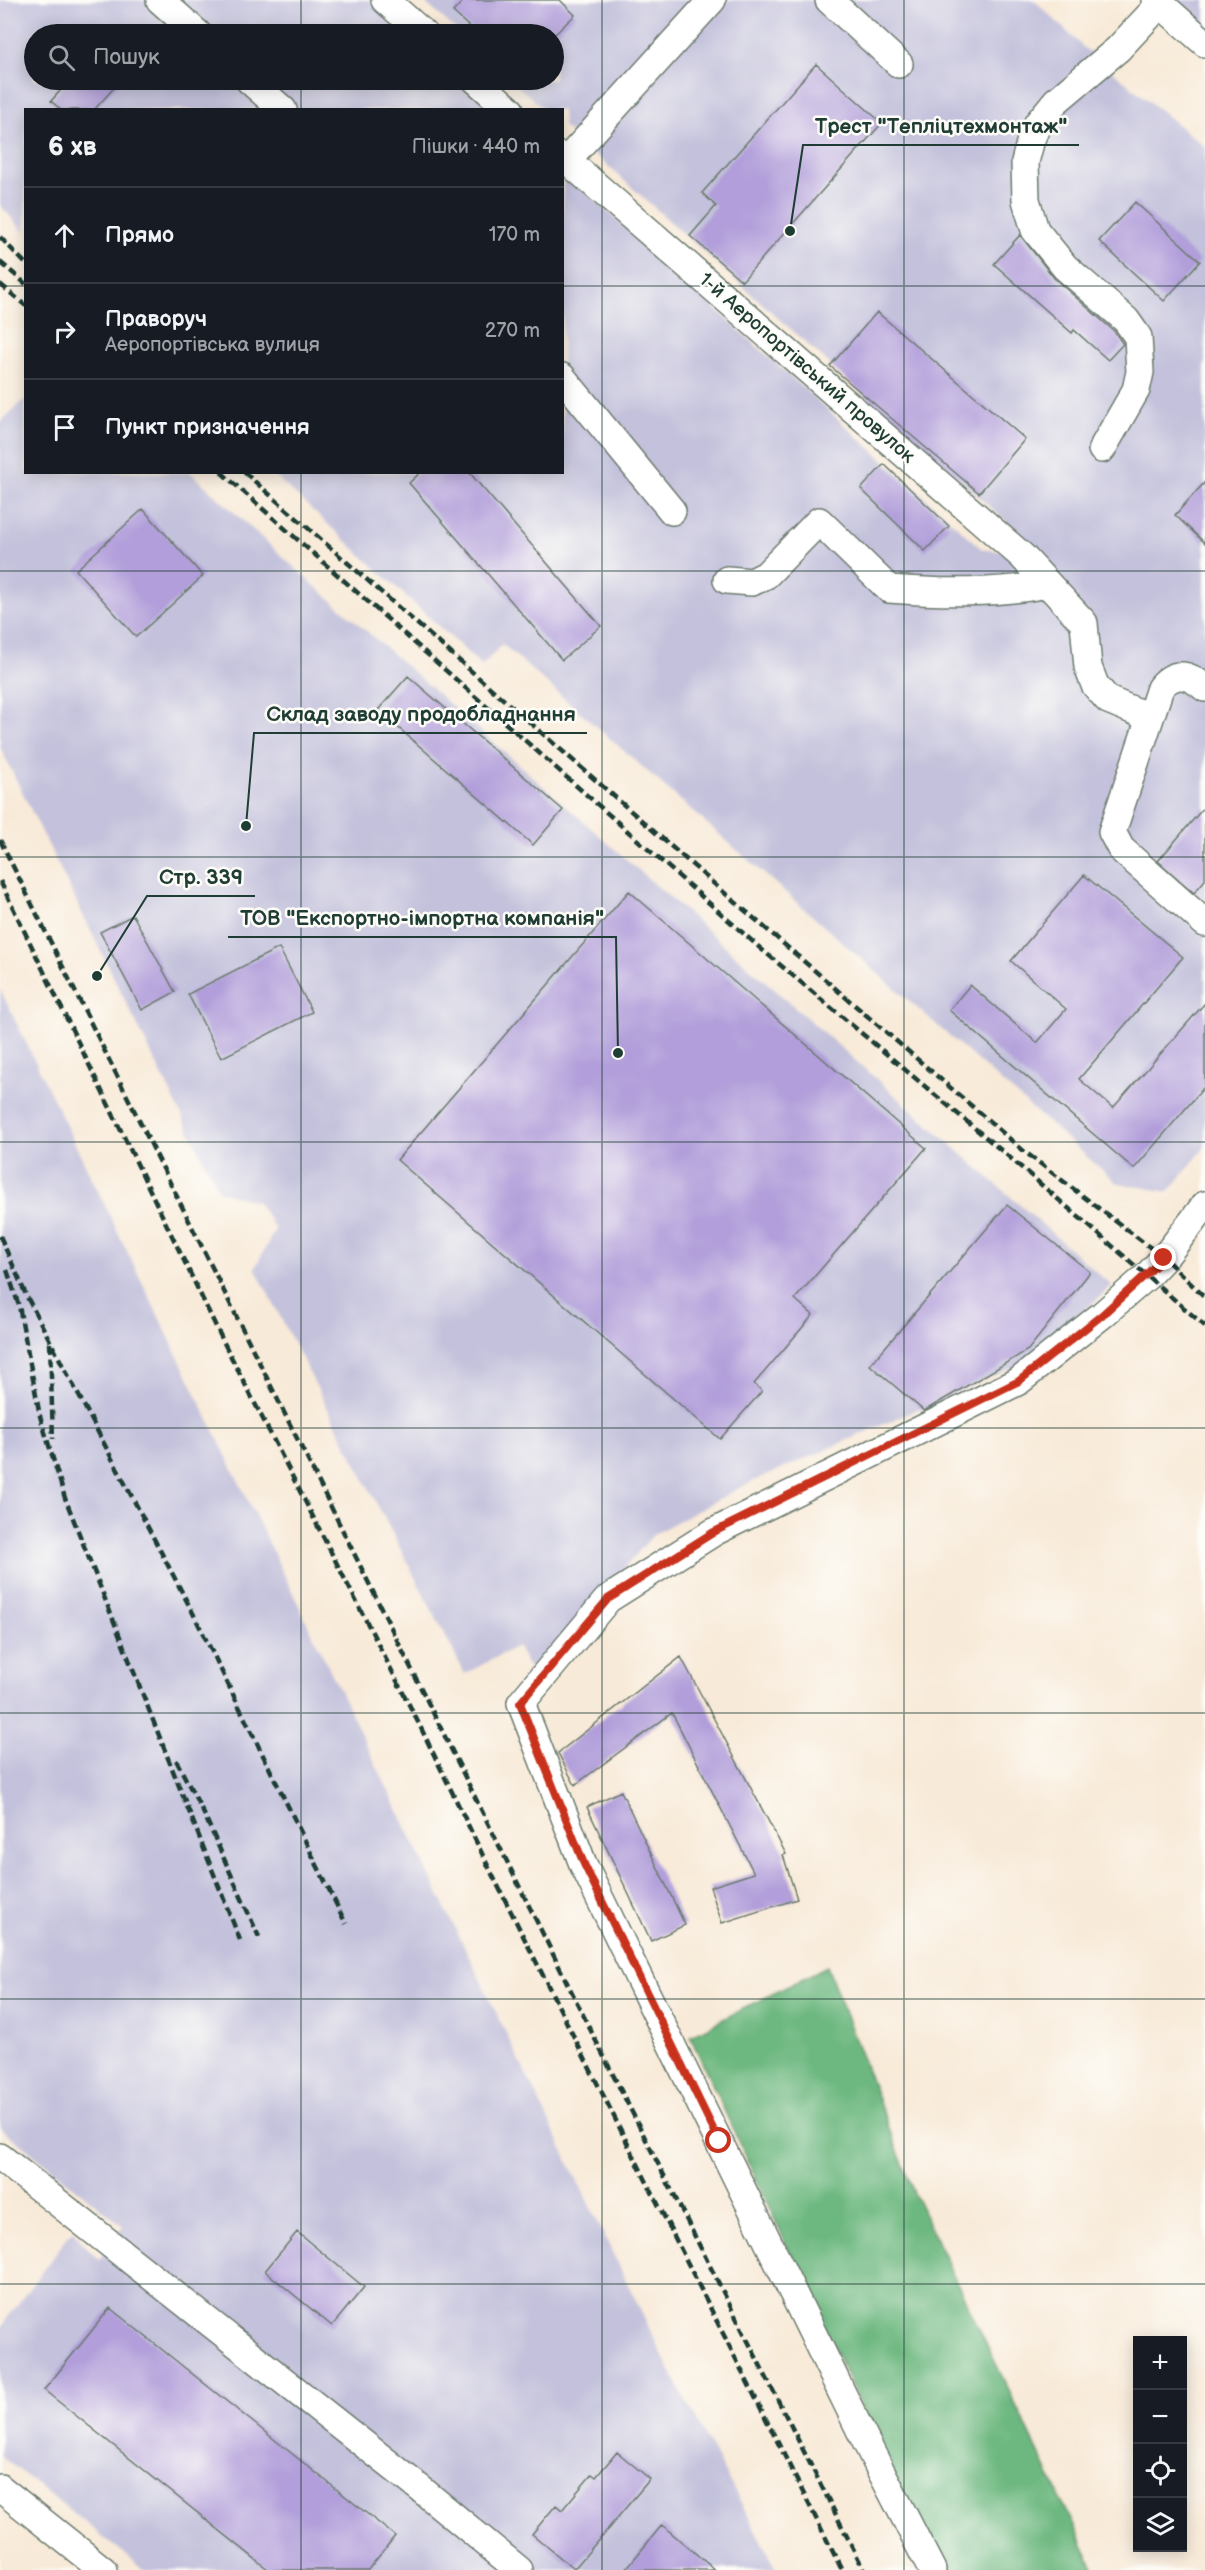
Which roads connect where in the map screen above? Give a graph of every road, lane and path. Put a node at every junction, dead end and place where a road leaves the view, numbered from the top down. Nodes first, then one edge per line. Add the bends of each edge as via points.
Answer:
1 (160, 0) edge
2 (385, 0) edge
3 (712, 0) edge
4 (829, 0) edge
5 (1158, 2) edge
6 (187, 24) edge
7 (413, 24) edge
8 (1205, 43) edge
9 (899, 64) dead end
10 (260, 90) edge
11 (487, 90) edge
12 (281, 108) edge
13 (508, 108) edge
14 (565, 158) edge
15 (564, 379) edge
16 (1102, 449) dead end
17 (672, 511) dead end
18 (727, 580) dead end
19 (1048, 584) junction
20 (1205, 688) edge
21 (1149, 717) junction
22 (1205, 923) edge
23 (1205, 1205) edge
24 (0, 2158) edge
25 (0, 2488) edge
26 (103, 2570) edge
27 (519, 2570) edge
28 (932, 2570) edge

1 - 6 street
2 - 7 street
3 - 14 street
4 - 9 street
5 - 8 street
5 - 16 street via 1118,49 1050,108 1030,139 1025,162 1026,200 1035,230 1065,267 1126,320 1138,338 1140,372 1136,390
10 - 12 street
11 - 13 street
14 - 19 street, 1-й Аеропортівський провулок via 1022,556
15 - 17 street
18 - 19 street via 752,582 766,575 819,521 889,589 978,592
19 - 21 street, 1-й Аеропортівський провулок via 1084,623 1088,667 1095,685 1108,700
20 - 21 street via 1185,675 1166,680
21 - 22 street via 1112,832 1121,849
23 - 28 street via 1146,1277 1019,1381 714,1532 608,1599 520,1703 584,1864
24 - 27 street
25 - 26 street

